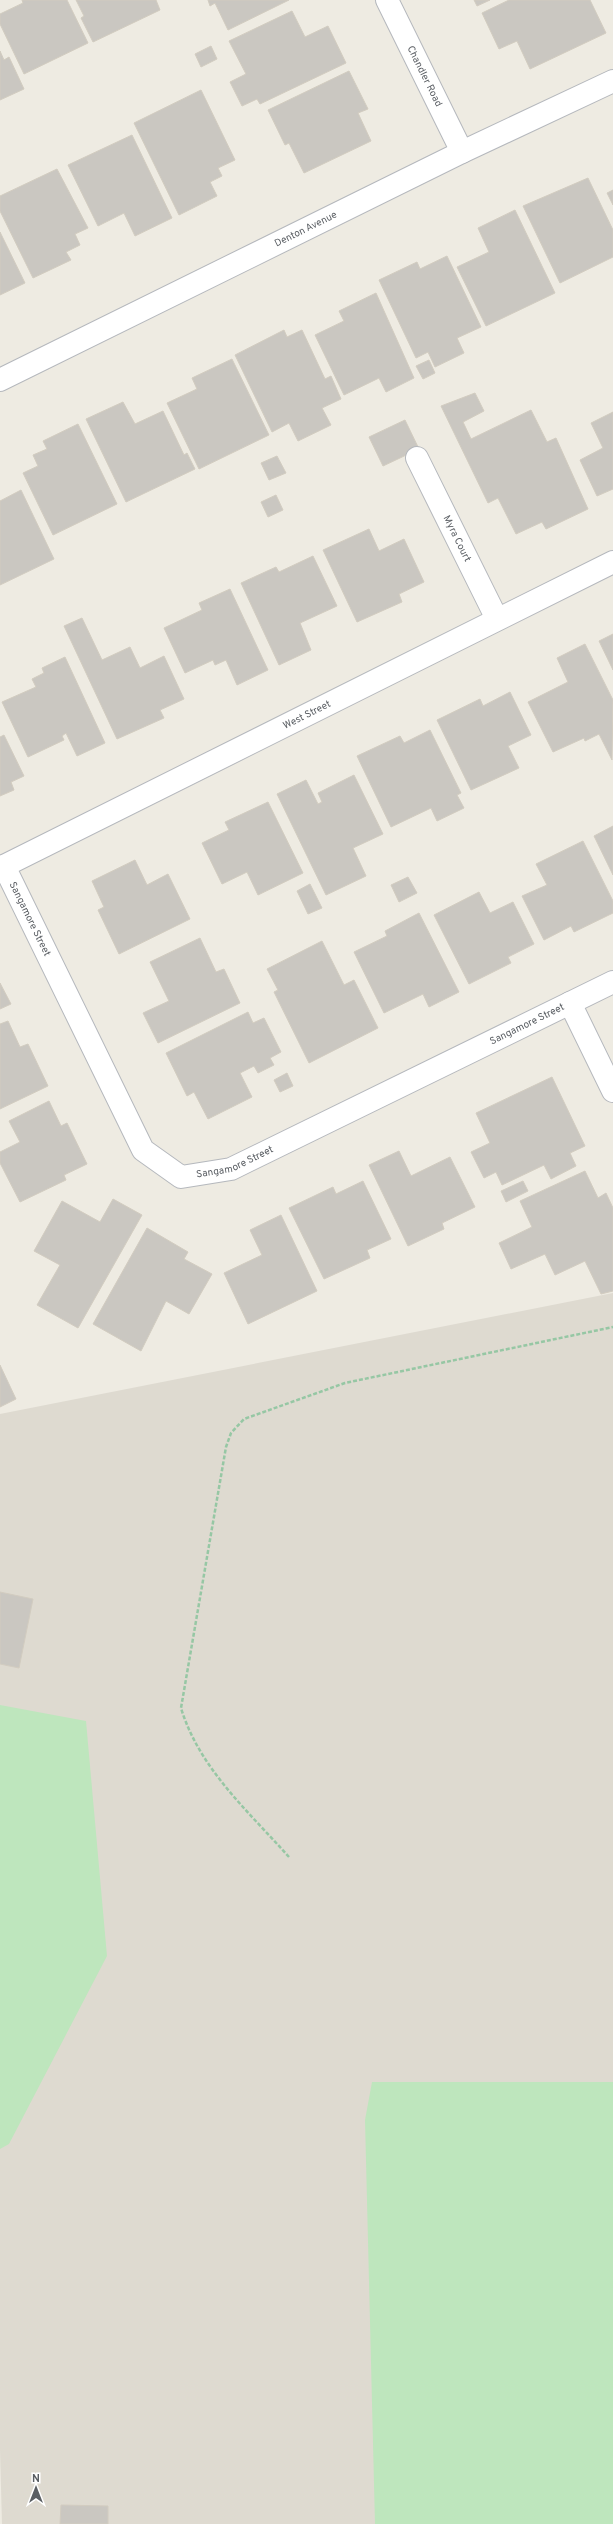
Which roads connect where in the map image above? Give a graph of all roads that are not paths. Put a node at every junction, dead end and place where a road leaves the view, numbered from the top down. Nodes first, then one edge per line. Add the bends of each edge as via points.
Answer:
1 (387, 0) edge
2 (613, 81) edge
3 (462, 152) junction
4 (0, 380) edge
5 (417, 458) dead end
6 (613, 562) edge
7 (497, 619) junction
8 (2, 867) edge
9 (613, 982) edge
10 (570, 1003) junction
11 (613, 1091) edge

1 - 3 street, Chandler Road
2 - 3 street, Denton Avenue
3 - 4 street, Denton Avenue
5 - 7 street, Myra Court
6 - 7 street, West Street
7 - 8 street, West Street
8 - 10 street, Sangamore Street via 143,1150 181,1177 231,1169
9 - 10 street, Sangamore Street
10 - 11 street

